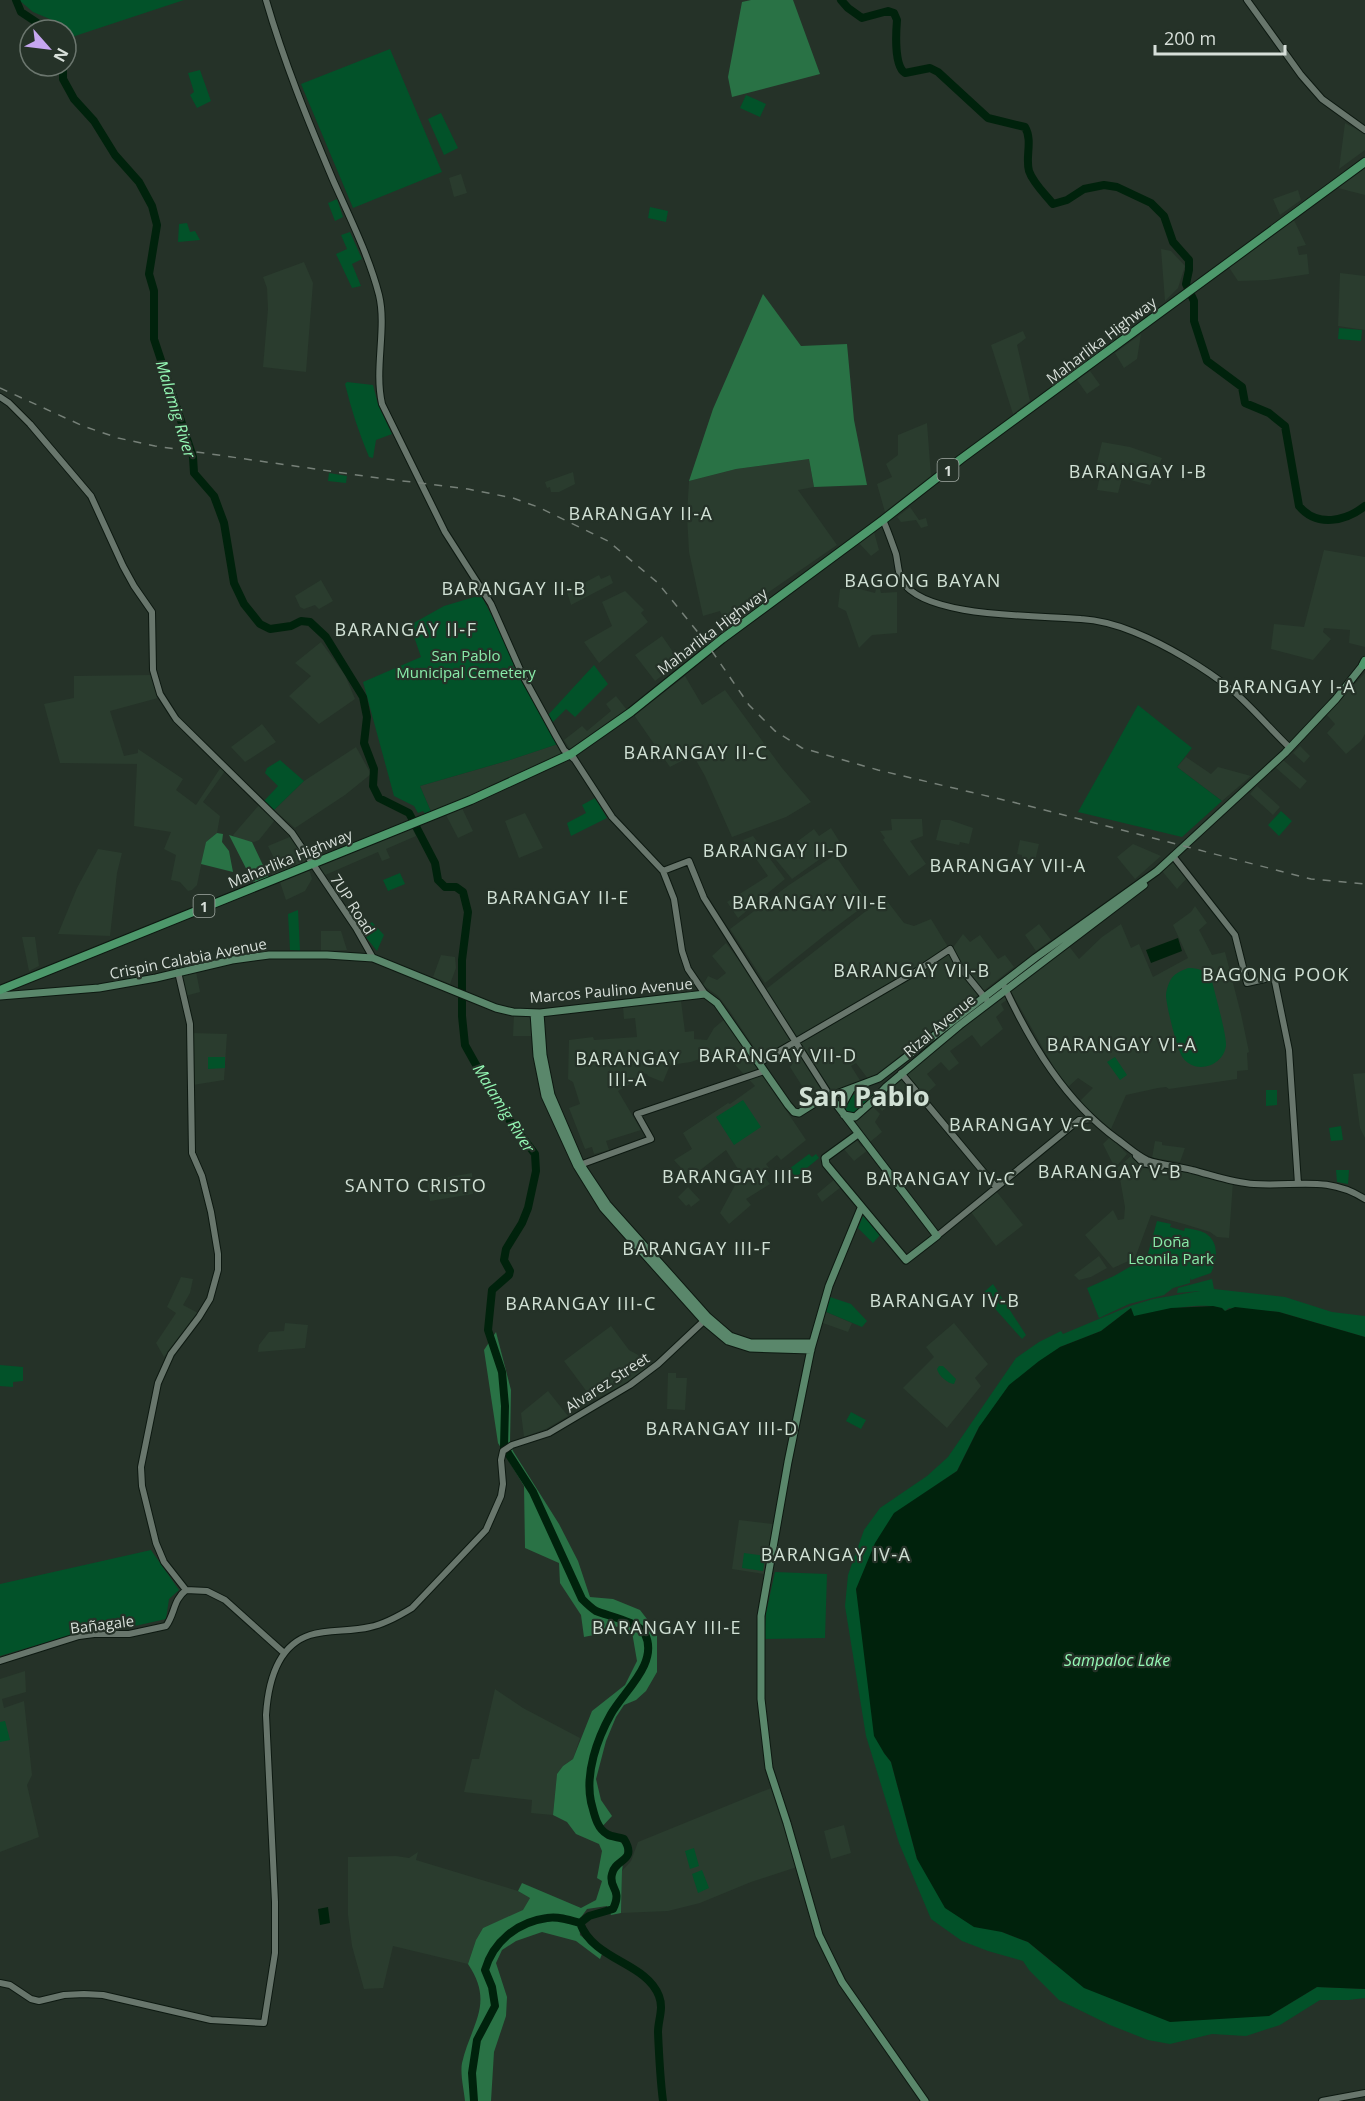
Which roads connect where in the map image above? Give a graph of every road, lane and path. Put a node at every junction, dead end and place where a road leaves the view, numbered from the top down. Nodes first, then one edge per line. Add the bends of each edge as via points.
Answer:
1 (266, 0) edge
2 (1247, 0) edge
3 (1365, 130) edge
4 (1365, 162) edge
5 (0, 398) edge
6 (883, 520) junction
7 (1364, 665) edge
8 (1290, 748) junction
9 (571, 756) junction
10 (1173, 856) junction
11 (312, 863) junction
12 (663, 871) junction
13 (373, 958) junction
14 (178, 972) junction
15 (1004, 986) junction
16 (447, 988) joint
17 (0, 990) edge
18 (705, 994) junction
19 (0, 996) edge
20 (986, 999) junction
21 (537, 1013) junction
22 (795, 1043) junction
23 (759, 1063) junction
24 (765, 1071) junction
25 (901, 1073) junction
26 (851, 1089) junction
27 (830, 1096) junction
28 (1081, 1108) junction
29 (794, 1112) joint
30 (842, 1112) junction
31 (1092, 1119) junction
32 (852, 1120) junction
33 (1079, 1120) junction
34 (858, 1134) junction
35 (579, 1165) junction
36 (1298, 1184) junction
37 (996, 1187) junction
38 (1365, 1199) edge
39 (861, 1208) junction
40 (937, 1236) junction
41 (706, 1319) junction
42 (811, 1347) junction
43 (186, 1590) junction
44 (283, 1652) junction
45 (0, 1661) edge
46 (0, 1983) edge
47 (1365, 2093) edge
48 (925, 2101) edge
49 (1322, 2101) edge

1 - 9 street via 293,82 379,295 378,383 382,404 445,532 491,604 522,674
2 - 3 street via 1322,99
4 - 6 main road, Maharlika Highway / 1
5 - 11 street, 7UP Road via 30,424 91,496 123,566 152,612 153,670 166,707 292,833
6 - 8 street via 902,580 927,600 1036,617 1096,621 1127,630 1155,642 1232,690
6 - 9 main road, Maharlika Highway / 1
7 - 8 main road, Rizal Avenue
8 - 10 main road, Rizal Avenue
9 - 11 main road, Maharlika Highway / 1 via 471,801
9 - 12 street via 612,817
10 - 15 main road, Rizal Avenue
10 - 36 street via 1235,935 1247,983 1274,977 1286,1032
11 - 13 street, 7UP Road
11 - 17 main road, Maharlika Highway / 1
12 - 18 street via 674,899 687,966
12 - 22 street via 689,861 704,898
13 - 14 main road, Crispin Calabia Avenue via 269,954
13 - 16 main road, Crispin Calabia Avenue
14 - 19 main road, Crispin Calabia Avenue via 99,988
14 - 43 street via 190,1024 192,1153 211,1212 218,1270 210,1299 171,1354 158,1383 143,1458 142,1486 164,1562
15 - 20 main road, Rizal Avenue
15 - 28 street via 1053,1074
16 - 21 main road, Marcos Paulino Avenue via 496,1008
18 - 21 main road, Marcos Paulino Avenue
18 - 23 main road, Marcos Paulino Avenue via 717,1003
20 - 22 street via 950,949
20 - 25 main road, Rizal Avenue
20 - 26 main road, Rizal Avenue via 879,1078
21 - 35 main road via 548,1095
22 - 23 street
22 - 27 street
23 - 24 main road, Marcos Paulino Avenue
24 - 29 main road, Marcos Paulino Avenue
24 - 35 street via 637,1114 651,1139
25 - 32 main road, Rizal Avenue
25 - 37 street
26 - 27 main road, Rizal Avenue
26 - 30 main road
27 - 29 main road, Rizal Avenue
27 - 30 main road
28 - 31 street
28 - 33 street
30 - 32 main road
31 - 33 street
31 - 36 street via 1149,1165 1183,1167 1251,1184
32 - 34 main road
33 - 37 street
34 - 39 main road via 825,1158
34 - 40 main road
35 - 41 main road via 607,1204
36 - 38 street via 1343,1187
37 - 40 street
39 - 40 main road via 906,1260
39 - 42 main road via 829,1286
41 - 42 main road via 741,1341
41 - 44 street, Alvarez Street via 630,1385 549,1433 503,1451 501,1496 486,1530 412,1608 370,1627 310,1635
42 - 48 main road via 761,1616 763,1726 768,1768 819,1935 834,1969
43 - 44 street via 217,1594
43 - 45 street, Bañagale via 177,1599 166,1626 129,1634 79,1636
44 - 46 street via 269,1688 266,1715 275,1953 264,2024 211,2020 103,1995 39,2001
47 - 49 street

